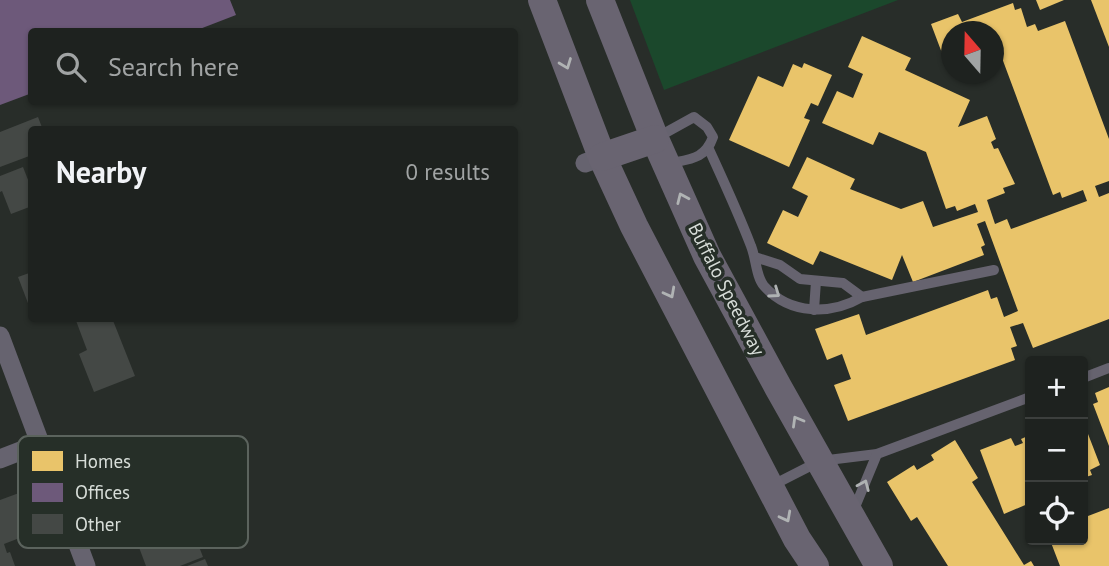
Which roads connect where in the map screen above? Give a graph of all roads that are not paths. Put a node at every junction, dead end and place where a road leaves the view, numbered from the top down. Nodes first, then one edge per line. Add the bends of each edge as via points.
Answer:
1 (542, 0) edge
2 (600, 0) edge
3 (708, 147) junction
4 (661, 151) junction
5 (593, 160) junction
6 (755, 257) junction
7 (994, 270) dead end
8 (816, 281) junction
9 (862, 297) junction
10 (814, 310) junction
11 (0, 336) edge
12 (1109, 368) edge
13 (1088, 376) edge
14 (1025, 399) edge
15 (38, 436) edge
16 (18, 452) edge
17 (877, 454) junction
18 (0, 459) edge
19 (820, 461) junction
20 (770, 486) junction
21 (851, 516) junction
22 (79, 548) edge
23 (86, 566) edge
24 (815, 566) edge
25 (880, 566) edge

1 -> 5 main road
2 - 4 main road, Buffalo Speedway
3 - 4 lane via 701,156
3 - 4 lane via 713,137 694,117
3 - 6 lane
4 - 5 main road
19 -> 4 main road, Buffalo Speedway via 707,256
5 -> 20 main road via 634,226
6 - 8 lane via 780,265 800,279
6 -> 10 lane via 762,284 777,298
7 - 9 lane
8 - 9 lane via 843,283
8 - 10 lane
9 - 10 lane via 850,305
11 - 15 street
12 - 13 lane
14 - 17 lane
16 - 18 street
17 - 19 lane
21 -> 17 lane
19 - 20 lane
19 - 21 main road, Buffalo Speedway
20 -> 24 main road
21 - 25 main road, Buffalo Speedway
22 - 23 street

